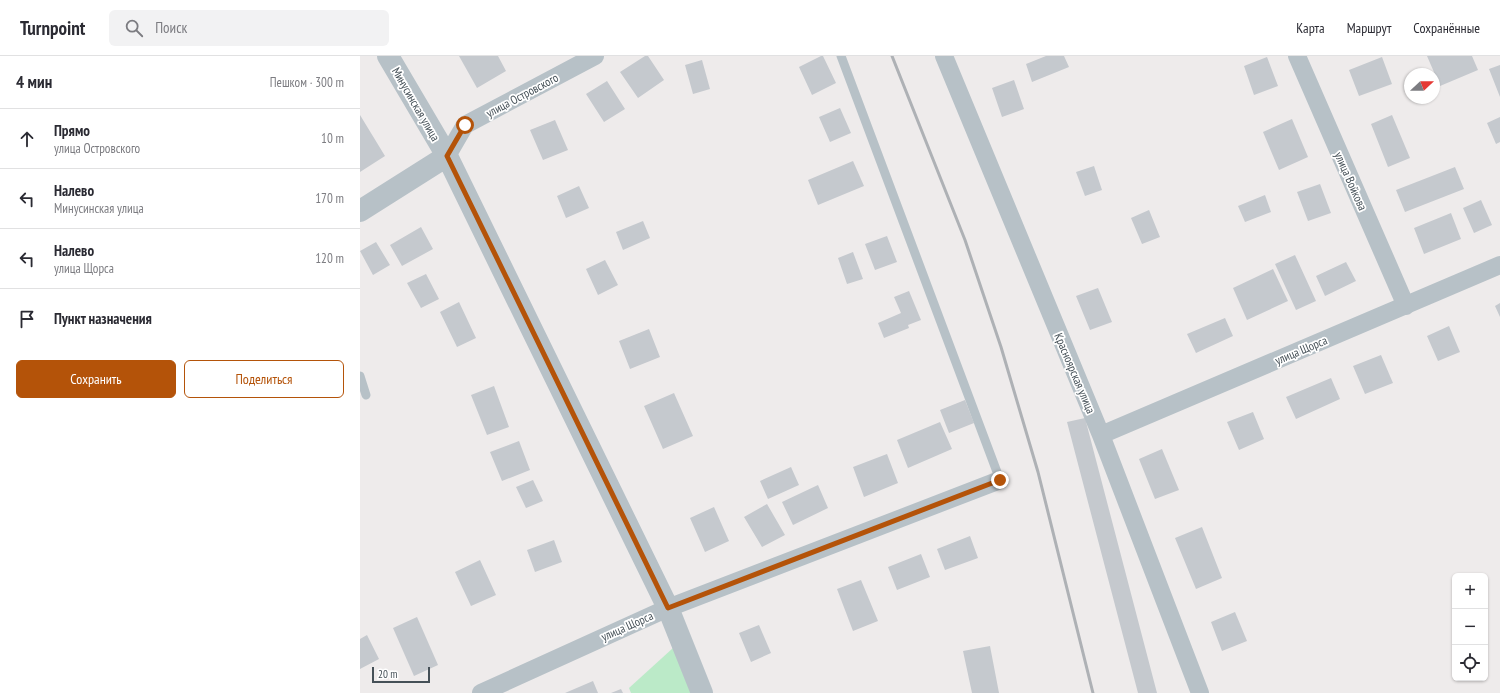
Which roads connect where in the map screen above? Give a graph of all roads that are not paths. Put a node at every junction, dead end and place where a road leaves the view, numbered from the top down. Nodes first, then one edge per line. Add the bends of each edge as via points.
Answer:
1 (595, 56) edge
2 (841, 56) edge
3 (944, 56) edge
4 (1297, 56) edge
5 (390, 57) edge
6 (447, 156) junction
7 (360, 211) edge
8 (1500, 265) edge
9 (1406, 306) junction
10 (360, 376) edge
11 (366, 395) dead end
12 (1101, 435) junction
13 (1000, 480) joint
14 (668, 608) junction
15 (480, 693) edge
16 (702, 693) edge
17 (1200, 693) edge

1 - 6 street, улица Островского via 465,125
2 - 13 lane
3 - 12 street, Красноярская улица
4 - 9 street, улица Войкова
5 - 6 street, Минусинская улица
6 - 7 street, улица Островского
6 - 14 street, Минусинская улица
8 - 9 street, улица Щорса
9 - 12 street, улица Щорса
10 - 11 lane
12 - 17 street, Красноярская улица
13 - 14 street, улица Щорса
14 - 15 street, улица Щорса
14 - 16 street, Минусинская улица

